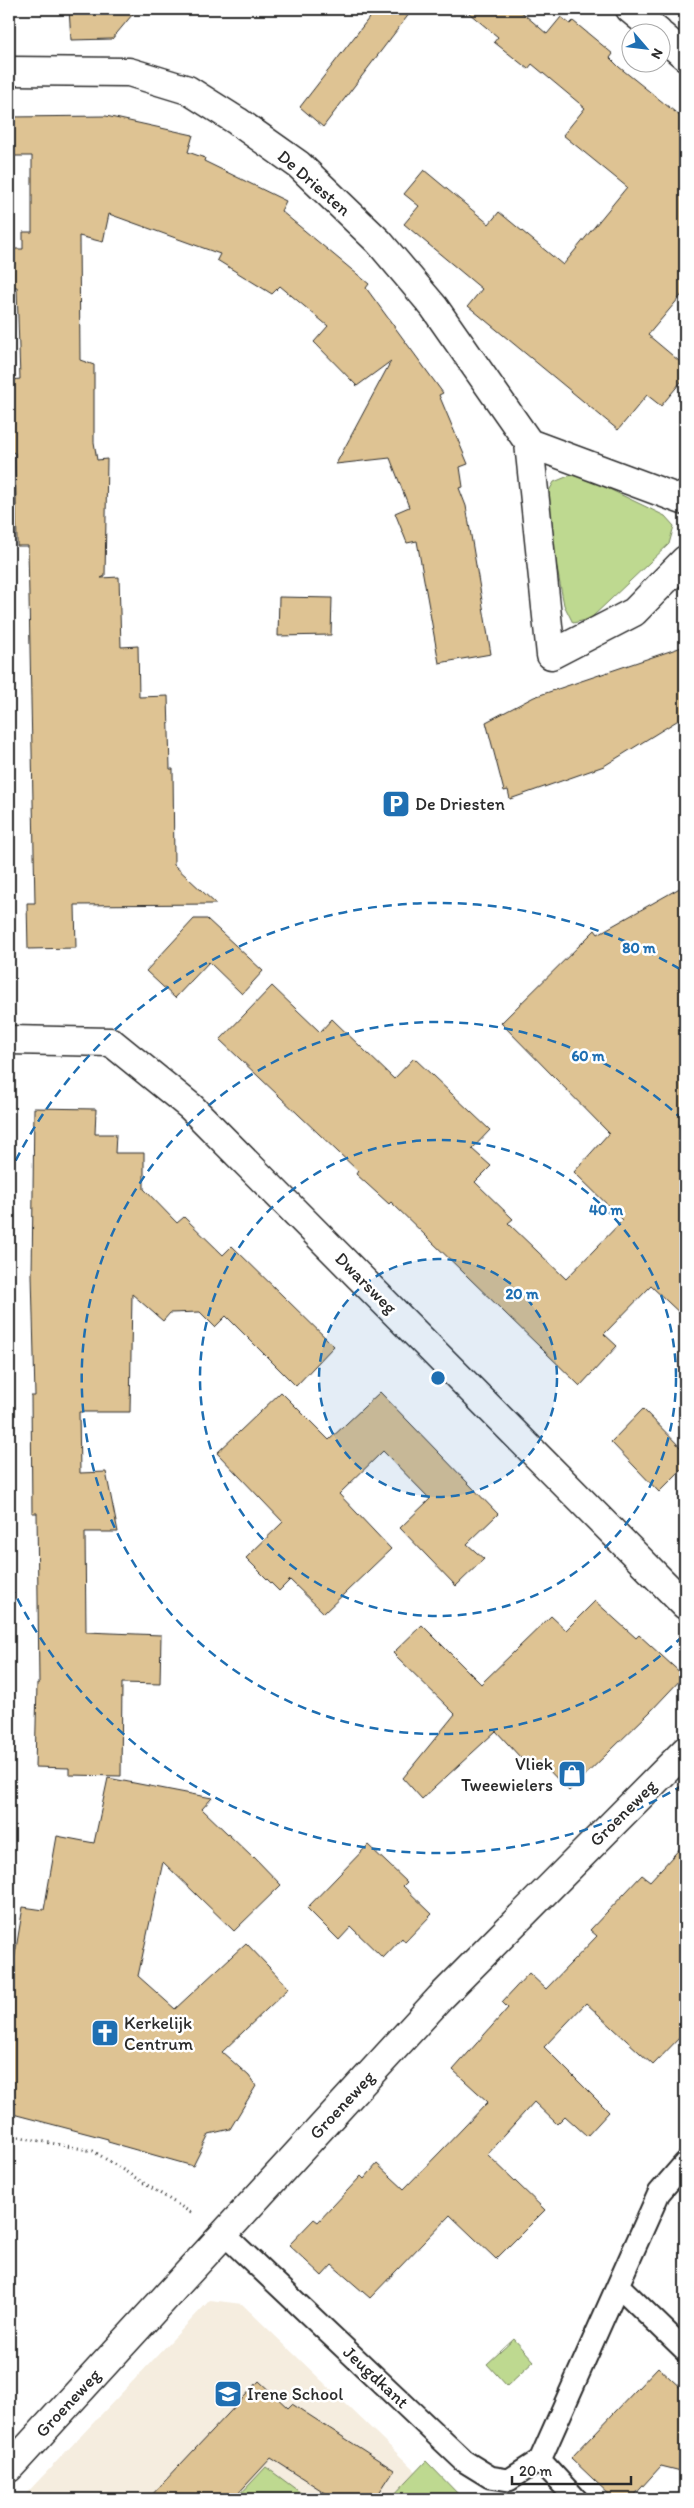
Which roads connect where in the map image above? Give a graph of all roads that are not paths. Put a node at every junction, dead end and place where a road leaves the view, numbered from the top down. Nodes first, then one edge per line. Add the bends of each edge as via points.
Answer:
1 (630, 9) edge
2 (646, 22) edge
3 (672, 45) edge
4 (685, 56) edge
5 (9, 71) edge
6 (529, 443) junction
7 (685, 501) edge
8 (685, 560) edge
9 (9, 1040) edge
10 (685, 1605) edge
11 (685, 1751) edge
12 (685, 2163) edge
13 (224, 2234) junction
14 (618, 2285) junction
15 (685, 2350) edge
16 (540, 2460) junction
17 (9, 2468) edge
18 (576, 2499) edge

1 - 2 street
3 - 4 street
5 - 6 street, De Driesten via 130,72 188,90 237,121 299,166 379,242 434,307
6 - 7 street
6 - 8 street, De Driesten via 551,655 634,612
9 - 10 street, Dwarsweg via 111,1042 191,1107
11 - 13 street, Groeneweg via 440,1998
12 - 14 lane via 659,2192
13 - 16 lane, Jeugdkant via 464,2461 490,2477 510,2480
13 - 17 street, Groeneweg
14 - 15 lane
14 - 16 lane
16 - 18 lane

